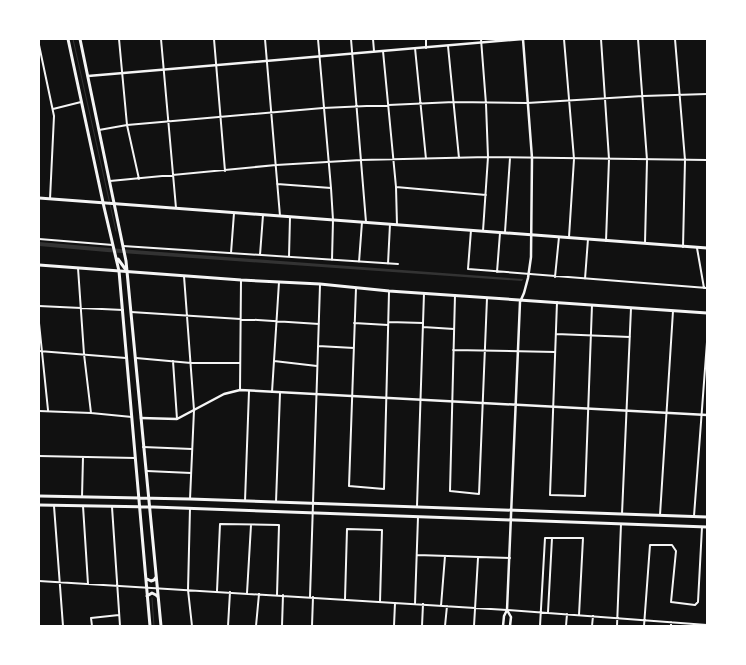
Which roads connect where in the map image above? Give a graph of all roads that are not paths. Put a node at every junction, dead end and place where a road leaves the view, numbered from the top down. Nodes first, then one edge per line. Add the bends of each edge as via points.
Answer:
1 (68, 39) edge
2 (80, 39) edge
3 (119, 39) edge
4 (160, 39) edge
5 (214, 39) edge
6 (265, 39) edge
7 (318, 39) edge
8 (351, 39) edge
9 (373, 39) edge
10 (426, 39) edge
11 (523, 39) edge
12 (564, 39) edge
13 (601, 39) edge
14 (638, 39) edge
15 (675, 39) edge
16 (481, 41) edge
17 (39, 45) edge
18 (448, 46) junction
19 (415, 48) junction
20 (426, 48) junction
21 (374, 51) junction
22 (384, 51) junction
23 (352, 54) junction
24 (319, 56) junction
25 (267, 61) junction
26 (216, 65) junction
27 (163, 70) junction
28 (122, 73) junction
29 (88, 76) junction
30 (707, 94) edge
31 (643, 96) junction
32 (680, 96) junction
33 (605, 98) junction
34 (569, 101) junction
35 (81, 102) junction
36 (454, 102) junction
37 (527, 103) junction
38 (420, 104) junction
39 (486, 104) junction
40 (388, 105) junction
41 (356, 106) junction
42 (323, 108) junction
43 (53, 109) junction
44 (271, 112) junction
45 (221, 117) junction
46 (168, 122) junction
47 (127, 125) junction
48 (99, 130) junction
49 (488, 157) junction
50 (459, 158) junction
51 (510, 158) junction
52 (532, 158) junction
53 (426, 159) junction
54 (574, 159) junction
55 (609, 159) junction
56 (361, 160) junction
57 (393, 160) junction
58 (647, 160) junction
59 (685, 160) junction
60 (707, 160) edge
61 (329, 163) junction
62 (276, 165) junction
63 (225, 171) junction
64 (173, 176) junction
65 (139, 179) junction
66 (110, 182) junction
67 (277, 184) junction
68 (396, 187) junction
69 (331, 188) junction
70 (486, 194) junction
71 (39, 198) edge
72 (50, 199) junction
73 (104, 203) junction
74 (113, 204) junction
75 (176, 208) junction
76 (234, 213) junction
77 (263, 215) junction
78 (280, 216) junction
79 (290, 217) junction
80 (333, 220) junction
81 (364, 222) junction
82 (390, 224) junction
83 (397, 225) junction
84 (471, 230) junction
85 (483, 231) junction
86 (500, 232) junction
87 (505, 233) junction
88 (531, 235) junction
89 (559, 237) junction
90 (569, 238) junction
91 (39, 239) edge
92 (588, 239) junction
93 (606, 241) junction
94 (645, 244) junction
95 (114, 246) junction
96 (683, 246) junction
97 (124, 247) junction
98 (697, 248) junction
99 (707, 248) edge
100 (231, 253) junction
101 (260, 255) junction
102 (117, 257) junction
103 (289, 257) junction
104 (332, 260) junction
105 (359, 262) junction
106 (388, 264) junction
107 (398, 264) dead end
108 (39, 265) edge
109 (78, 268) junction
110 (119, 271) junction
111 (128, 272) junction
112 (497, 272) junction
113 (184, 276) junction
114 (528, 276) junction
115 (555, 277) junction
116 (585, 279) junction
117 (240, 280) junction
118 (279, 282) junction
119 (320, 284) junction
120 (356, 288) junction
121 (704, 288) junction
122 (707, 288) edge
123 (389, 291) junction
124 (424, 293) junction
125 (455, 295) junction
126 (487, 298) junction
127 (522, 300) junction
128 (557, 302) junction
129 (592, 305) junction
130 (39, 306) edge
131 (81, 308) junction
132 (631, 308) junction
133 (123, 310) junction
134 (674, 311) junction
135 (131, 312) junction
136 (707, 313) edge
137 (187, 315) junction
138 (240, 319) junction
139 (276, 322) junction
140 (39, 323) edge
141 (354, 323) junction
142 (388, 323) junction
143 (423, 323) junction
144 (319, 324) junction
145 (423, 327) junction
146 (454, 329) junction
147 (556, 334) junction
148 (591, 335) junction
149 (630, 337) junction
150 (707, 342) edge
151 (318, 346) junction
152 (354, 348) junction
153 (453, 350) junction
154 (485, 350) junction
155 (40, 351) edge
156 (518, 351) junction
157 (555, 352) junction
158 (84, 354) junction
159 (127, 358) junction
160 (136, 358) junction
161 (173, 362) junction
162 (274, 362) junction
163 (191, 363) junction
164 (240, 363) junction
165 (317, 366) junction
166 (240, 390) junction
167 (249, 391) junction
168 (272, 392) junction
169 (280, 393) junction
170 (316, 395) junction
171 (352, 396) junction
172 (386, 398) junction
173 (420, 400) junction
174 (452, 402) junction
175 (483, 404) junction
176 (516, 406) junction
177 (553, 407) junction
178 (588, 409) junction
179 (48, 410) junction
180 (194, 410) junction
181 (39, 411) edge
182 (626, 411) junction
183 (91, 413) junction
184 (666, 413) junction
185 (702, 415) junction
186 (707, 415) edge
187 (132, 417) junction
188 (140, 418) junction
189 (177, 418) junction
190 (143, 447) junction
191 (192, 449) junction
192 (39, 456) edge
193 (83, 457) junction
194 (136, 458) junction
195 (145, 471) junction
196 (191, 474) junction
197 (39, 496) edge
198 (82, 497) junction
199 (139, 498) junction
200 (149, 498) junction
201 (190, 499) junction
202 (245, 501) junction
203 (276, 502) junction
204 (313, 503) junction
205 (39, 505) edge
206 (54, 505) junction
207 (83, 506) junction
208 (112, 506) junction
209 (140, 507) junction
210 (150, 507) junction
211 (190, 508) junction
212 (417, 508) junction
213 (512, 511) junction
214 (312, 513) junction
215 (622, 515) junction
216 (659, 516) junction
217 (418, 517) junction
218 (694, 517) junction
219 (707, 517) edge
220 (512, 520) junction
221 (251, 524) junction
222 (621, 524) junction
223 (702, 527) junction
224 (707, 527) edge
225 (552, 538) junction
226 (417, 555) junction
227 (444, 556) junction
228 (478, 558) junction
229 (510, 558) junction
230 (156, 577) junction
231 (146, 578) junction
232 (39, 581) edge
233 (59, 582) junction
234 (88, 584) junction
235 (116, 585) junction
236 (147, 587) junction
237 (157, 588) junction
238 (188, 590) junction
239 (217, 591) junction
240 (230, 592) junction
241 (247, 593) junction
242 (259, 594) junction
243 (277, 595) junction
244 (147, 596) junction
245 (283, 596) junction
246 (158, 597) junction
247 (311, 597) junction
248 (345, 599) junction
249 (380, 602) junction
250 (395, 603) junction
251 (415, 604) junction
252 (423, 604) junction
253 (441, 606) junction
254 (447, 606) junction
255 (475, 608) junction
256 (507, 610) junction
257 (541, 612) junction
258 (548, 612) junction
259 (567, 614) junction
260 (119, 615) junction
261 (579, 615) junction
262 (593, 616) junction
263 (617, 618) junction
264 (644, 620) junction
265 (671, 622) junction
266 (697, 625) edge
267 (707, 625) edge
268 (63, 626) edge
269 (92, 626) edge
270 (120, 626) edge
271 (150, 626) edge
272 (160, 626) edge
273 (192, 626) edge
274 (228, 626) edge
275 (256, 626) edge
276 (282, 626) edge
277 (312, 626) edge
278 (394, 626) edge
279 (422, 626) edge
280 (445, 626) edge
281 (474, 626) edge
282 (503, 626) edge
283 (510, 626) edge
284 (540, 626) edge
285 (566, 626) edge
286 (592, 626) edge
287 (617, 626) edge
288 (644, 626) edge
289 (671, 626) edge

1 - 35 main road
2 - 29 main road
3 - 28 street
4 - 27 street
5 - 26 street
6 - 25 street
7 - 24 street
8 - 23 street
9 - 21 street
10 - 20 street
11 - 16 street
11 - 37 street
12 - 34 street
13 - 33 street
14 - 31 street
15 - 32 street
16 - 18 street
16 - 39 street
17 - 43 street
18 - 20 street
18 - 36 street
19 - 20 street
19 - 22 street
19 - 38 street
21 - 22 street
21 - 23 street
22 - 40 street
23 - 24 street
23 - 41 street
24 - 25 street
24 - 42 street
25 - 26 street
25 - 44 street
26 - 27 street
26 - 45 street
27 - 28 street
27 - 46 street
28 - 29 street
28 - 47 street
29 - 48 main road
30 - 32 street
31 - 32 street
31 - 33 street
31 - 58 street
32 - 59 street
33 - 34 street
33 - 55 street
34 - 37 street
34 - 54 street
35 - 43 street
35 - 73 main road
36 - 38 street
36 - 39 street
36 - 50 street
37 - 39 street
37 - 52 street
38 - 40 street
38 - 53 street
39 - 49 street
40 - 41 street
40 - 57 street
41 - 42 street
41 - 56 street
42 - 44 street
42 - 61 street
43 - 72 street via 55,123
44 - 45 street
44 - 62 street
45 - 46 street
45 - 63 street
46 - 47 street
46 - 64 street
47 - 48 street
47 - 65 street
48 - 66 main road
49 - 50 street
49 - 51 street
49 - 70 street
50 - 53 street
51 - 52 street
51 - 87 street
52 - 54 street
52 - 88 street
53 - 57 street
54 - 55 street
54 - 90 street
55 - 58 street
55 - 93 street
56 - 57 street
56 - 61 street
56 - 81 street
57 - 68 street
58 - 59 street
58 - 94 street
59 - 60 street
59 - 96 street
61 - 62 street
61 - 69 street
62 - 63 street
62 - 67 street
63 - 64 street
64 - 65 street
64 - 75 street
65 - 66 street
66 - 74 main road
67 - 69 street
67 - 78 street
68 - 70 street
68 - 83 street
69 - 80 street
70 - 85 street
71 - 72 main road
72 - 73 main road
73 - 74 main road
73 - 95 main road
74 - 75 main road
74 - 97 main road
75 - 76 main road
76 - 77 main road
76 - 100 street
77 - 78 main road
77 - 101 street
78 - 79 main road
79 - 80 main road
79 - 103 street
80 - 81 main road
80 - 104 street
81 - 82 main road
81 - 105 street
82 - 83 main road
82 - 106 street
83 - 84 main road
84 - 85 main road
84 - 112 street via 468,269
85 - 86 main road
86 - 87 main road
86 - 112 street
87 - 88 main road
88 - 89 main road
88 - 114 street
89 - 90 main road
89 - 115 street
90 - 92 main road
91 - 95 street
92 - 93 main road
92 - 116 street
93 - 94 main road
94 - 96 main road
95 - 102 main road
96 - 98 main road
97 - 100 street
97 - 111 main road
98 - 99 main road
98 - 121 street
100 - 101 street
101 - 103 street
102 - 110 main road
102 - 111 main road
103 - 104 street
104 - 105 street
105 - 106 street
106 - 107 street
108 - 109 main road
109 - 110 main road
109 - 131 street
110 - 111 main road
110 - 133 main road
111 - 113 main road
111 - 135 main road
112 - 114 street
113 - 117 main road
113 - 137 street
114 - 115 street
114 - 127 street
115 - 116 street
116 - 121 street
117 - 118 main road
117 - 138 street
118 - 119 main road
118 - 139 street
119 - 120 main road
119 - 144 street
120 - 123 main road
120 - 141 street
121 - 122 street
123 - 124 main road
123 - 142 street
124 - 125 main road
124 - 143 street
125 - 126 main road
125 - 146 street
126 - 127 main road
126 - 154 street
127 - 128 main road
127 - 156 street
128 - 129 main road
128 - 147 street
129 - 132 main road
129 - 148 street
130 - 131 street
131 - 133 street
131 - 158 street
132 - 134 main road
132 - 149 street
133 - 159 main road
134 - 136 main road
134 - 184 street
135 - 137 street
135 - 160 main road
137 - 138 street
137 - 163 street
138 - 139 street
138 - 164 street
139 - 144 street
139 - 162 street
140 - 155 street
141 - 142 street
141 - 152 street
142 - 143 street
142 - 172 street
143 - 145 street
144 - 151 street
145 - 146 street
145 - 173 street
146 - 153 street
147 - 148 street
147 - 157 street
148 - 149 street
148 - 178 street
149 - 182 street
150 - 185 street
151 - 152 street
151 - 165 street
152 - 171 street
153 - 154 street
153 - 174 street
154 - 156 street
154 - 175 street
155 - 158 street
155 - 179 street
156 - 157 street
156 - 176 street
157 - 177 street
158 - 159 street
158 - 183 street
159 - 187 main road
160 - 161 street
160 - 188 main road
161 - 163 street
161 - 189 street
162 - 165 street
162 - 168 street
163 - 164 street
163 - 180 street
164 - 166 street
165 - 170 street
166 - 167 street
166 - 180 street via 224,394
167 - 168 street
167 - 202 street
168 - 169 street
169 - 170 street
169 - 203 street
170 - 171 street
170 - 204 street
171 - 172 street
171 - 172 street via 349,486 384,489
172 - 173 street
173 - 174 street
173 - 212 street
174 - 175 street
174 - 175 street via 450,491 480,494
175 - 176 street
176 - 177 street
176 - 213 street
177 - 178 street
177 - 178 street via 550,495 586,496
178 - 182 street
179 - 181 street
179 - 183 street
180 - 189 street
180 - 191 street
182 - 184 street
182 - 215 street
183 - 187 street
184 - 185 street
184 - 216 street
185 - 186 street
185 - 218 street
187 - 194 main road
188 - 189 street
188 - 190 main road
190 - 191 street
190 - 195 main road
191 - 196 street
192 - 193 street
193 - 194 street
193 - 198 street
194 - 199 main road
195 - 196 street
195 - 200 main road
196 - 201 street
197 - 198 main road
198 - 199 main road
199 - 200 main road
199 - 209 main road
200 - 201 main road
200 - 210 main road
201 - 202 main road
202 - 203 main road
203 - 204 main road
204 - 212 main road
204 - 214 street
205 - 206 main road
206 - 207 main road
206 - 233 street
207 - 208 main road
207 - 234 street
208 - 209 main road
208 - 235 street
209 - 210 main road
209 - 231 main road
210 - 211 main road
210 - 230 main road
211 - 214 main road
211 - 238 street
212 - 213 main road
213 - 215 main road
213 - 220 street
214 - 217 main road
214 - 247 street
215 - 216 main road
216 - 218 main road
217 - 220 main road
217 - 226 street
218 - 219 main road
220 - 222 main road
220 - 229 street
221 - 239 street via 220,524
221 - 241 street
221 - 243 street via 279,525
222 - 223 main road
222 - 263 street
223 - 224 main road
223 - 264 street via 698,602 695,605 673,603 671,600 676,551 672,545 650,545
225 - 257 street via 545,538
225 - 258 street
225 - 261 street via 583,538
226 - 227 street
226 - 251 street
227 - 228 street
227 - 253 street
228 - 229 street
228 - 255 street
229 - 256 street
230 - 231 main road via 151,581
230 - 237 main road
231 - 236 main road
232 - 233 street
233 - 234 street
233 - 268 street
234 - 235 street
235 - 236 street
235 - 260 street
236 - 237 street
236 - 244 main road
237 - 238 street
237 - 246 main road
238 - 239 street
238 - 273 street
239 - 240 street
240 - 241 street
240 - 274 street
241 - 242 street
242 - 243 street
242 - 275 street
243 - 245 street
244 - 246 main road via 152,593
244 - 271 main road
245 - 247 street
245 - 276 street
246 - 272 main road
247 - 248 street
247 - 277 street
248 - 249 street
248 - 249 street via 347,529 382,530
249 - 250 street
250 - 251 street
250 - 278 street
251 - 252 street
252 - 253 street
252 - 279 street
253 - 254 street
254 - 255 street
254 - 280 street
255 - 256 street
255 - 281 street
256 - 257 street
256 - 282 street
256 - 283 street
257 - 258 street
257 - 284 street
258 - 259 street
259 - 261 street
259 - 285 street
260 - 269 street via 91,618
260 - 270 street
261 - 262 street
262 - 263 street
262 - 286 street
263 - 264 street
263 - 287 street
264 - 265 street
264 - 288 street
265 - 266 street
265 - 289 street
266 - 267 street

